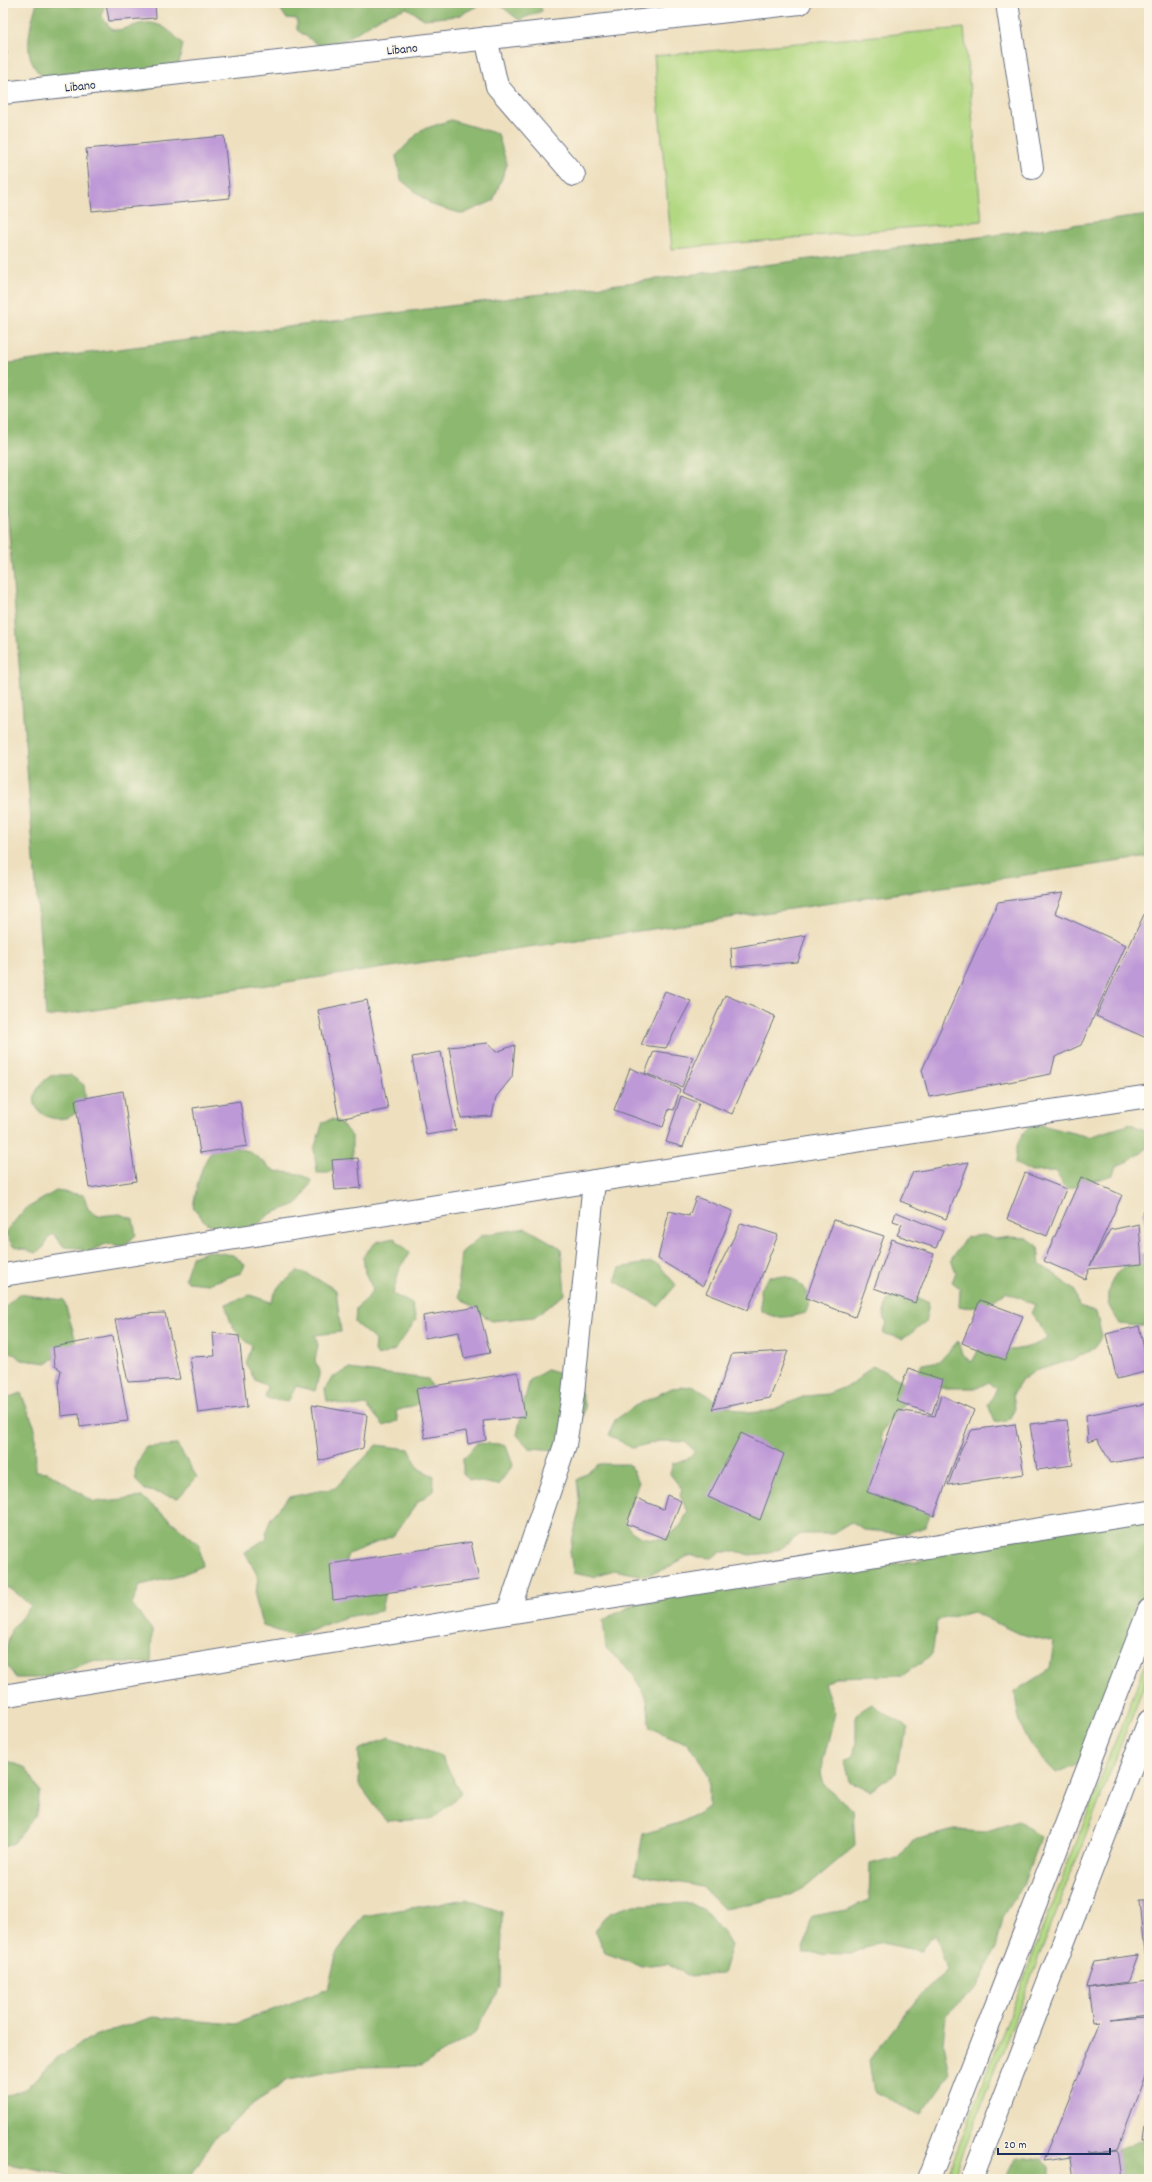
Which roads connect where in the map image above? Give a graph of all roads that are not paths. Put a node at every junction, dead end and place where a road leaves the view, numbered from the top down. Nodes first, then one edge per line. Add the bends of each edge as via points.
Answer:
1 (800, 3) edge
2 (1007, 3) edge
3 (486, 38) junction
4 (3, 93) edge
5 (1032, 168) dead end
6 (574, 175) dead end
7 (1149, 1096) edge
8 (594, 1180) junction
9 (3, 1275) edge
10 (1149, 1512) edge
11 (1149, 1610) edge
12 (508, 1613) junction
13 (3, 1696) edge
14 (1149, 1721) edge
15 (1143, 1753) edge
16 (929, 2179) edge
17 (972, 2179) edge

1 - 3 street, Libano
2 - 5 street
3 - 4 street, Libano
3 - 6 street via 498,86
7 - 8 street
8 - 9 street
8 - 12 street via 573,1394 565,1445
10 - 12 street
11 - 16 street
12 - 13 street
14 - 15 street
15 - 17 street

